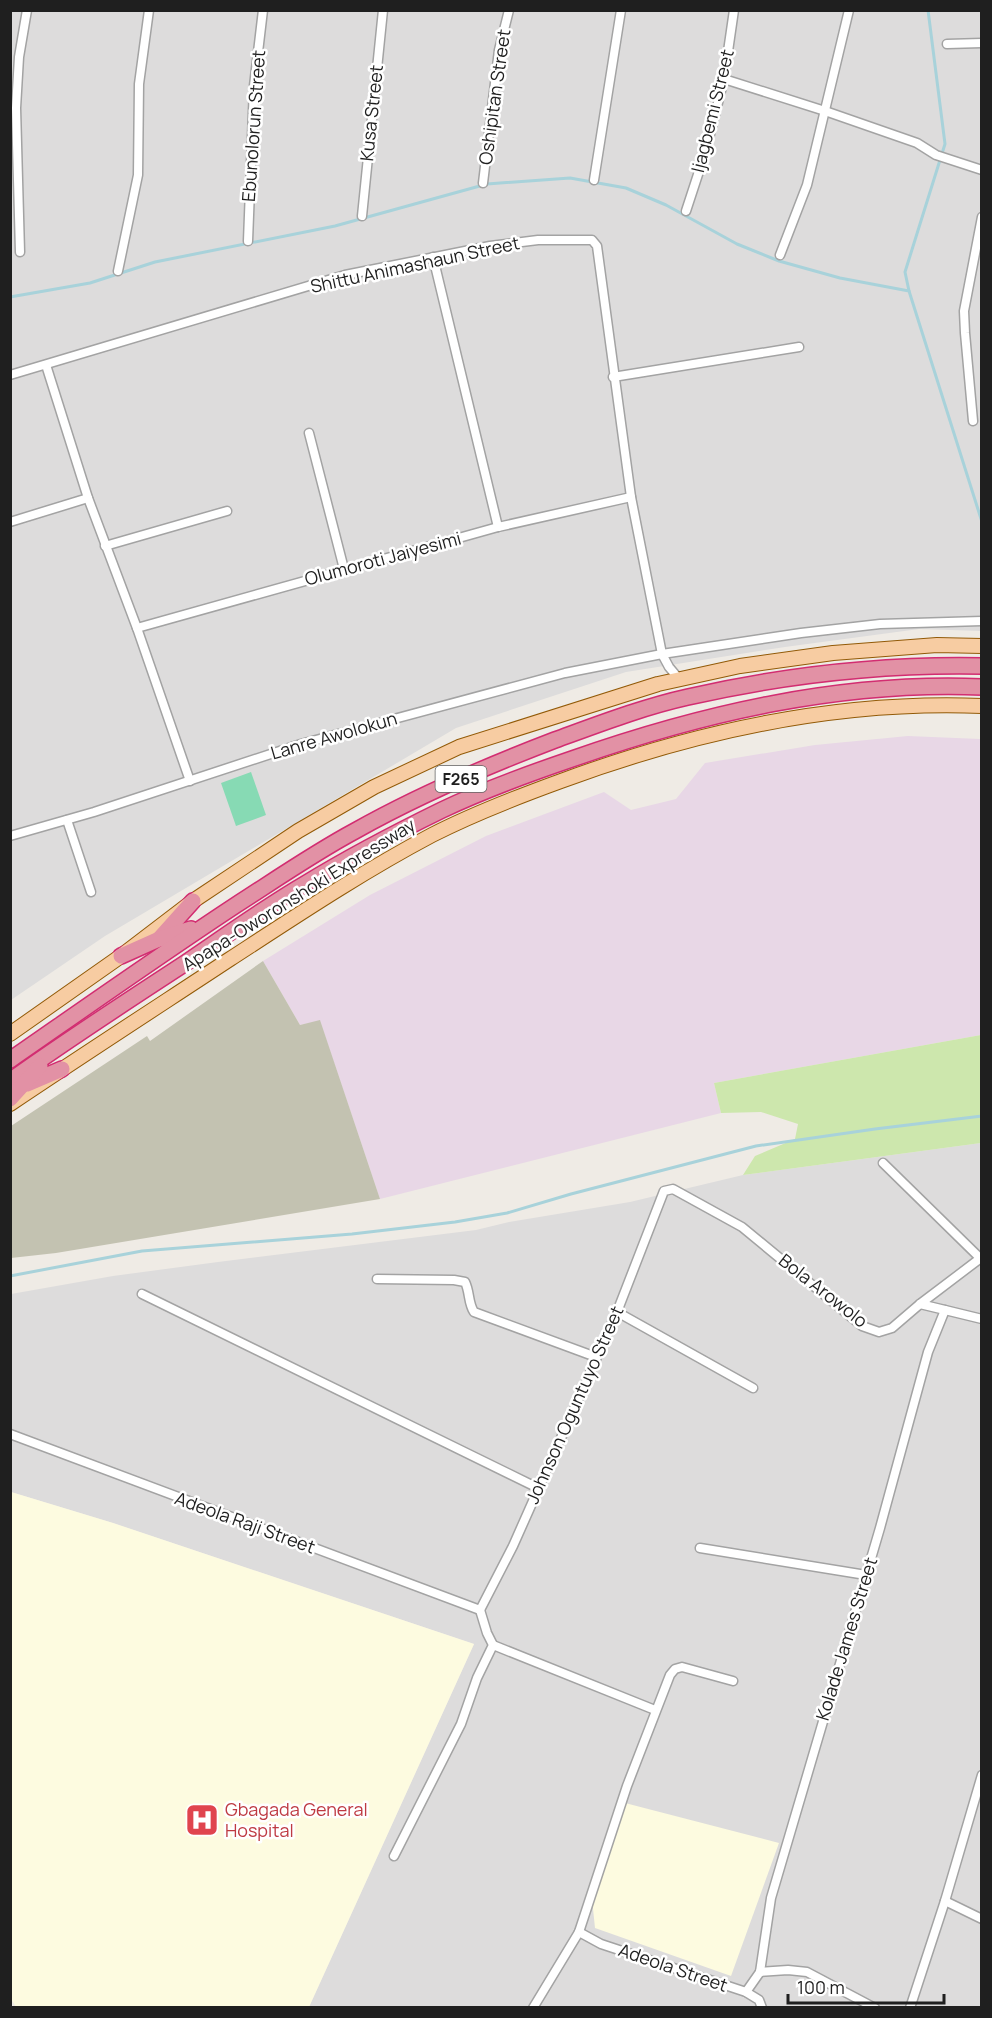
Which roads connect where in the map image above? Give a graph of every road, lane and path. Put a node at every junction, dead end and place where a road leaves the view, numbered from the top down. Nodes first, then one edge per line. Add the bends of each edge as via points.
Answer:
1 (27, 10) edge
2 (149, 10) edge
3 (263, 10) edge
4 (383, 10) edge
5 (509, 10) edge
6 (621, 10) edge
7 (734, 10) edge
8 (849, 10) edge
9 (981, 43) edge
10 (947, 44) dead end
11 (724, 79) junction
12 (825, 111) junction
13 (981, 170) edge
14 (594, 180) dead end
15 (483, 183) dead end
16 (686, 211) dead end
17 (362, 216) dead end
18 (981, 217) edge
19 (248, 241) dead end
20 (20, 252) dead end
21 (780, 255) dead end
22 (433, 257) junction
23 (118, 271) dead end
24 (800, 346) dead end
25 (46, 365) junction
26 (10, 375) edge
27 (613, 377) junction
28 (973, 421) dead end
29 (309, 433) dead end
30 (631, 497) junction
31 (88, 498) junction
32 (227, 511) dead end
33 (10, 522) edge
34 (498, 527) junction
35 (105, 546) junction
36 (344, 569) junction
37 (981, 621) edge
38 (137, 628) junction
39 (979, 646) edge
40 (662, 654) junction
41 (979, 666) edge
42 (679, 679) junction
43 (979, 687) edge
44 (979, 706) edge
45 (190, 781) junction
46 (68, 820) junction
47 (10, 836) edge
48 (91, 892) dead end
49 (193, 901) junction
50 (208, 924) junction
51 (159, 939) junction
52 (121, 956) junction
53 (136, 973) junction
54 (10, 1035) edge
55 (10, 1060) edge
56 (62, 1069) junction
57 (15, 1085) edge
58 (10, 1099) edge
59 (10, 1104) edge
60 (883, 1163) dead end
61 (661, 1197) joint
62 (981, 1258) edge
63 (377, 1279) dead end
64 (142, 1294) dead end
65 (920, 1304) junction
66 (945, 1310) junction
67 (617, 1312) junction
68 (981, 1319) edge
69 (596, 1357) junction
70 (753, 1388) dead end
71 (10, 1434) edge
72 (538, 1488) junction
73 (700, 1548) dead end
74 (866, 1575) junction
75 (480, 1610) junction
76 (493, 1645) junction
77 (732, 1682) dead end
78 (655, 1710) junction
79 (981, 1775) edge
80 (394, 1856) dead end
81 (945, 1901) junction
82 (981, 1919) edge
83 (579, 1932) junction
84 (760, 1972) junction
85 (746, 1992) junction
86 (533, 2007) edge
87 (762, 2007) edge
88 (875, 2007) edge
89 (910, 2007) edge

1 - 20 street via 15,108
2 - 23 street via 139,84 138,175
3 - 19 street, Ebunolorun Street via 254,86
4 - 17 street, Kusa Street
5 - 15 street, Oshipitan Street via 499,50
6 - 14 street
7 - 11 street, Ijagbemi Street
8 - 12 street
9 - 10 street
11 - 12 street
11 - 16 street, Ijagbemi Street
12 - 13 street
12 - 21 street via 807,185
18 - 28 street via 964,322
22 - 25 street, Shittu Animashaun Street via 345,275
22 - 27 street, Shittu Animashaun Street via 538,240 592,240 597,246
22 - 34 street
24 - 27 street
25 - 26 street, Shittu Animashaun Street
25 - 31 street
27 - 30 street, Shittu Animashaun Street
29 - 36 street
30 - 34 street, Olumoroti Jaiyesimi
30 - 40 street, Shittu Animashaun Street
31 - 33 street
31 - 35 street
32 - 35 street
34 - 36 street, Olumoroti Jaiyesimi
35 - 38 street
36 - 38 street, Olumoroti Jaiyesimi
37 - 40 street, Lanre Awolokun via 880,624
38 - 45 street
39 - 42 main road via 937,645 833,653
40 - 42 street
40 - 45 street, Lanre Awolokun via 447,704 301,744
41 - 50 highway, Apapa-Oworonshoki Expressway / F265 via 854,669 763,682 687,697 608,720 420,797 354,831
42 - 49 main road via 459,747 374,787 298,831
43 - 57 highway, Apapa-Oworonshoki Expressway / F265 via 892,689 815,696 748,708 679,725 511,780 443,809 304,884 53,1050
44 - 56 main road, Apapa-Oworonshoki Expressway via 889,706 748,726 662,747 507,801 365,873
45 - 46 street, Lanre Awolokun
46 - 47 street, Lanre Awolokun
46 - 48 street
49 - 51 highway
49 - 52 main road
50 - 51 highway
50 - 53 highway, Apapa-Oworonshoki Expressway / F265
51 - 52 highway
51 - 53 highway
52 - 54 main road
53 - 55 highway, Apapa-Oworonshoki Expressway / F265
56 - 57 highway
56 - 59 main road, Apapa-Oworonshoki Expressway
57 - 58 highway
60 - 62 street
61 - 65 street, Bola Arowolo via 664,1191 673,1189 742,1227 862,1326 879,1332 892,1328
61 - 67 street, Johnson Oguntuyo Street
62 - 65 street, Bola Arowolo
63 - 69 street via 465,1282 474,1312
64 - 72 street
65 - 66 street
66 - 68 street
66 - 74 street, Kolade James Street via 928,1352
67 - 69 street, Johnson Oguntuyo Street
67 - 70 street
69 - 72 street, Johnson Oguntuyo Street
71 - 75 street, Adeola Raji Street
72 - 75 street, Johnson Oguntuyo Street
73 - 74 street
74 - 84 street, Kolade James Street via 771,1898
75 - 76 street
76 - 78 street
76 - 80 street via 461,1724
77 - 78 street via 682,1667 675,1669
78 - 83 street
79 - 81 street
81 - 82 street
81 - 89 street
83 - 85 street, Adeola Street via 601,1944
83 - 86 street
84 - 85 street, Kolade James Street
84 - 88 street via 807,1972
85 - 87 street, Adeola Street via 759,2000

